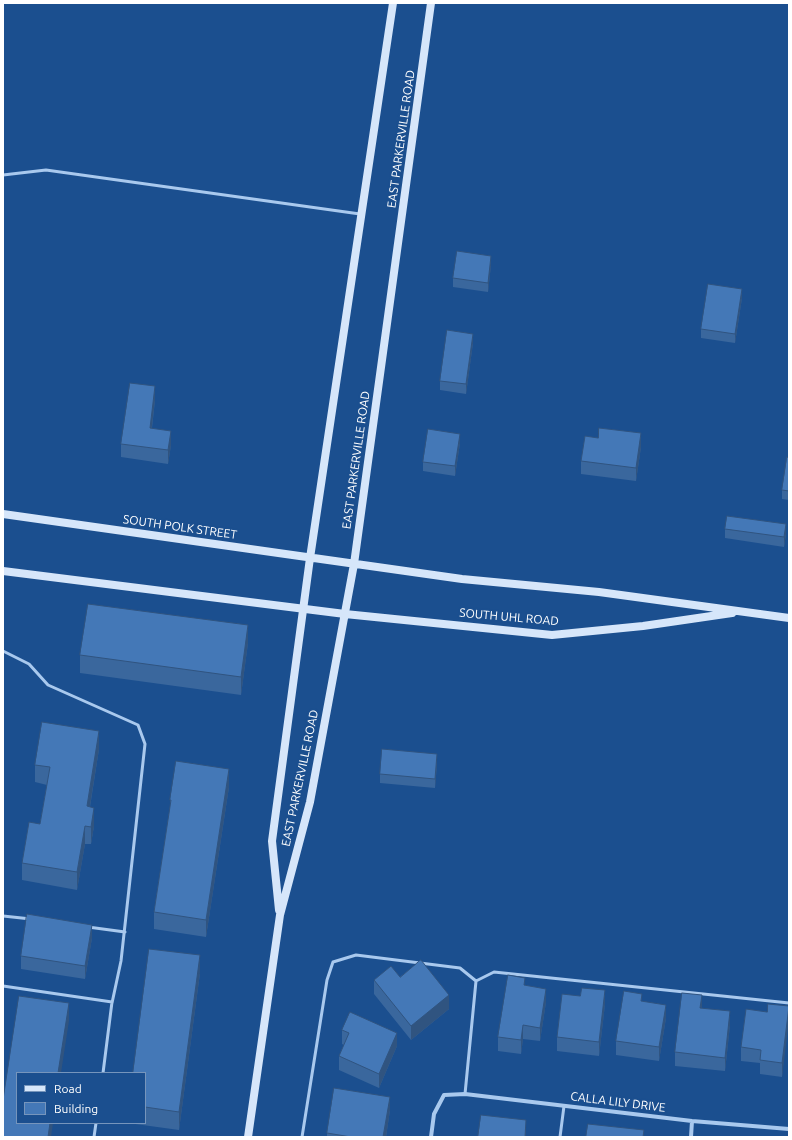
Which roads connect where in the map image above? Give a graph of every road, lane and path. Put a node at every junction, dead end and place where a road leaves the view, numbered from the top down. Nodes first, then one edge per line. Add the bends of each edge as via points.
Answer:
1 (393, 3) edge
2 (431, 3) edge
3 (3, 175) edge
4 (362, 215) junction
5 (3, 514) edge
6 (310, 558) junction
7 (354, 564) junction
8 (3, 571) edge
9 (303, 609) junction
10 (742, 612) junction
11 (345, 614) junction
12 (789, 618) edge
13 (3, 651) edge
14 (280, 915) junction
15 (3, 916) edge
16 (33, 920) edge
17 (86, 927) edge
18 (124, 932) junction
19 (476, 981) junction
20 (3, 986) edge
21 (112, 1003) junction
22 (789, 1003) edge
23 (103, 1072) edge
24 (465, 1094) junction
25 (564, 1106) junction
26 (692, 1121) junction
27 (96, 1124) edge
28 (789, 1128) edge
29 (94, 1137) edge
30 (248, 1137) edge
31 (302, 1137) edge
32 (431, 1137) edge
33 (560, 1137) edge
34 (691, 1137) edge

1 - 4 main road, EAST PARKERVILLE ROAD
2 - 7 main road, EAST PARKERVILLE ROAD
3 - 4 lane via 46,170
4 - 6 main road, EAST PARKERVILLE ROAD
5 - 6 main road, SOUTH POLK STREET
6 - 7 main road, SOUTH POLK STREET
6 - 9 main road, EAST PARKERVILLE ROAD
7 - 10 main road, SOUTH UHL ROAD via 462,579 599,592
7 - 11 main road, EAST PARKERVILLE ROAD
8 - 9 main road
9 - 11 main road
9 - 14 main road, EAST PARKERVILLE ROAD via 272,841
10 - 11 main road, SOUTH UHL ROAD via 643,626 552,635
10 - 12 main road, SOUTH UHL ROAD
11 - 14 main road, EAST PARKERVILLE ROAD via 310,802
13 - 18 lane via 29,664 48,685 138,725 145,744
14 - 30 main road, EAST PARKERVILLE ROAD
15 - 16 lane
17 - 18 lane
18 - 21 lane
19 - 22 lane via 494,972
19 - 24 lane
19 - 31 lane via 460,968 356,955 333,962 326,987
20 - 21 lane
21 - 23 lane
24 - 25 street, CALLA LILY DRIVE
24 - 32 street, CALLA LILY DRIVE via 444,1095 434,1114
25 - 26 street, CALLA LILY DRIVE
25 - 33 lane
26 - 28 street, CALLA LILY DRIVE
26 - 34 street
27 - 29 lane

